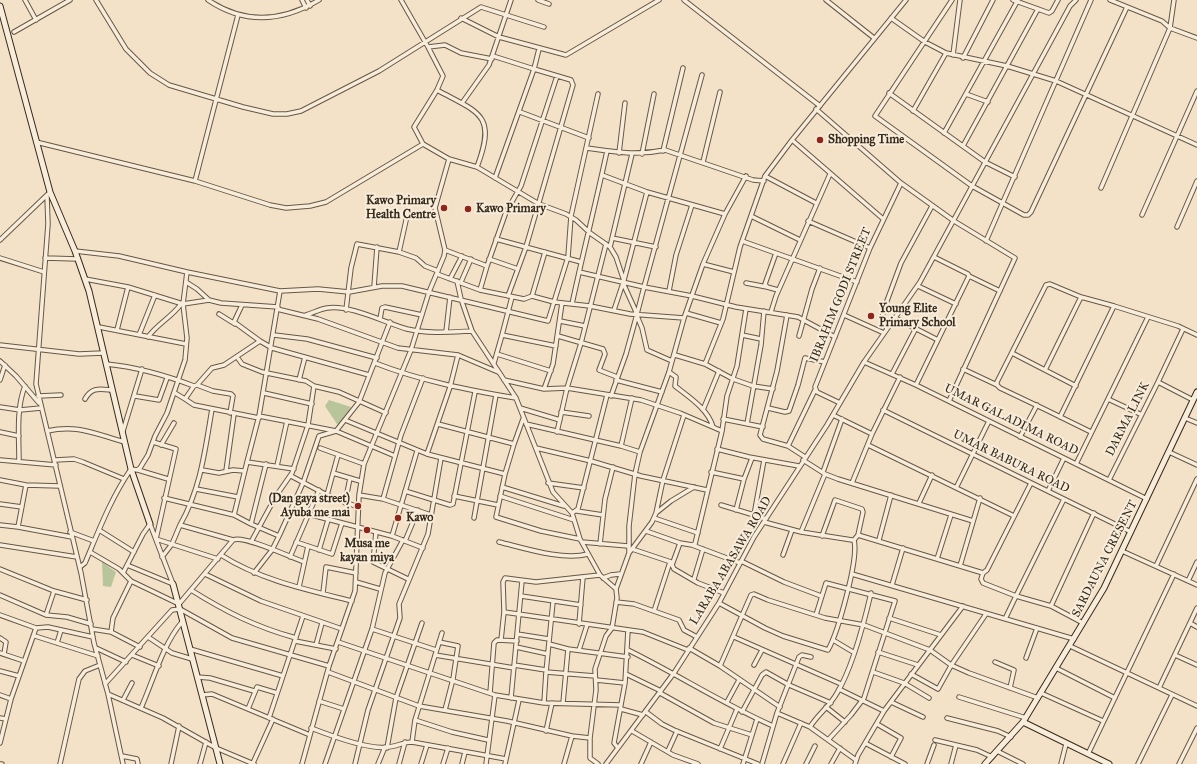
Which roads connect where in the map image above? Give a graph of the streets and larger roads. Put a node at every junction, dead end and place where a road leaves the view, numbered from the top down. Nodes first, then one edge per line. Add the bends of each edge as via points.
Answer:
1 (25, 0) edge
2 (70, 0) edge
3 (96, 0) edge
4 (208, 0) edge
5 (302, 0) edge
6 (307, 0) edge
7 (319, 0) edge
8 (401, 0) edge
9 (511, 0) edge
10 (538, 0) edge
11 (659, 0) edge
12 (684, 0) edge
13 (826, 0) edge
14 (906, 0) edge
15 (952, 0) edge
16 (960, 0) edge
17 (993, 0) edge
18 (1016, 0) edge
19 (1058, 0) edge
20 (1076, 0) edge
21 (1092, 0) edge
22 (1110, 0) edge
23 (1174, 0) edge
24 (549, 4) dead end
25 (0, 6) edge
26 (308, 7) junction
27 (1127, 7) junction
28 (1038, 9) junction
29 (507, 14) junction
30 (238, 15) junction
31 (461, 18) junction
32 (891, 18) junction
33 (36, 20) junction
34 (544, 27) dead end
35 (1170, 28) junction
36 (14, 32) dead end
37 (499, 37) junction
38 (874, 38) junction
39 (1197, 38) edge
40 (425, 41) junction
41 (925, 42) junction
42 (428, 47) junction
43 (539, 49) junction
44 (946, 53) junction
45 (953, 55) junction
46 (492, 58) junction
47 (963, 58) junction
48 (984, 62) junction
49 (1007, 66) junction
50 (683, 68) dead end
51 (534, 69) junction
52 (1033, 73) junction
53 (702, 75) dead end
54 (557, 76) junction
55 (1056, 81) junction
56 (437, 90) junction
57 (1197, 91) edge
58 (720, 92) dead end
59 (889, 93) junction
60 (598, 94) dead end
61 (654, 94) dead end
62 (966, 94) junction
63 (1086, 95) junction
64 (216, 99) junction
65 (988, 102) junction
66 (462, 103) junction
67 (625, 103) dead end
68 (820, 106) junction
69 (816, 109) junction
70 (913, 111) junction
71 (520, 112) junction
72 (1133, 115) junction
73 (542, 121) junction
74 (560, 127) junction
75 (944, 133) junction
76 (1177, 135) junction
77 (589, 138) junction
78 (792, 140) junction
79 (36, 142) junction
80 (423, 144) junction
81 (1197, 145) edge
82 (963, 146) junction
83 (586, 148) junction
84 (663, 150) junction
85 (607, 151) junction
86 (619, 153) junction
87 (632, 154) junction
88 (642, 154) junction
89 (680, 155) junction
90 (449, 159) junction
91 (703, 162) junction
92 (985, 162) junction
93 (477, 167) junction
94 (830, 174) junction
95 (602, 176) junction
96 (746, 176) junction
97 (765, 176) junction
98 (1015, 177) junction
99 (495, 178) junction
100 (195, 181) junction
101 (764, 181) junction
102 (1197, 181) edge
103 (901, 183) junction
104 (625, 184) junction
105 (972, 186) junction
106 (1101, 188) dead end
107 (518, 192) junction
108 (647, 192) junction
109 (1192, 192) junction
110 (49, 194) junction
111 (1197, 194) edge
112 (667, 198) junction
113 (816, 203) junction
114 (539, 204) junction
115 (1003, 204) junction
116 (692, 205) junction
117 (932, 206) junction
118 (406, 210) dead end
119 (725, 214) junction
120 (1142, 215) dead end
121 (571, 216) junction
122 (751, 216) junction
123 (882, 218) junction
124 (808, 221) junction
125 (954, 221) junction
126 (1177, 227) dead end
127 (590, 233) junction
128 (612, 238) junction
129 (496, 239) junction
130 (0, 240) edge
131 (800, 240) junction
132 (742, 241) junction
133 (986, 241) junction
134 (634, 242) junction
135 (606, 244) junction
136 (378, 247) junction
137 (526, 247) junction
138 (610, 247) junction
139 (656, 247) junction
140 (870, 248) junction
141 (75, 250) junction
142 (445, 250) junction
143 (399, 252) junction
144 (545, 252) junction
145 (776, 253) junction
146 (462, 256) junction
147 (568, 257) junction
148 (934, 257) junction
149 (0, 258) edge
150 (45, 258) junction
151 (78, 259) junction
152 (489, 259) junction
153 (793, 259) junction
154 (471, 260) junction
155 (581, 262) junction
156 (703, 264) junction
157 (487, 266) junction
158 (820, 268) junction
159 (518, 269) junction
160 (44, 272) junction
161 (187, 272) junction
162 (437, 272) junction
163 (579, 272) junction
164 (734, 272) junction
165 (598, 276) junction
166 (969, 276) junction
167 (85, 279) junction
168 (450, 279) junction
169 (186, 282) junction
170 (459, 282) junction
171 (623, 282) junction
172 (857, 282) junction
173 (746, 283) dead end
174 (918, 286) junction
175 (128, 287) junction
176 (374, 287) junction
177 (644, 287) junction
178 (767, 287) junction
179 (480, 290) junction
180 (778, 290) junction
181 (280, 291) junction
182 (668, 291) junction
183 (349, 292) junction
184 (429, 292) junction
185 (1000, 292) junction
186 (155, 295) junction
187 (510, 296) junction
188 (532, 296) junction
189 (692, 296) junction
190 (450, 297) junction
191 (1081, 297) junction
192 (461, 299) junction
193 (209, 300) junction
194 (554, 302) junction
195 (562, 303) junction
196 (182, 304) junction
197 (572, 304) junction
198 (956, 304) junction
199 (242, 305) junction
200 (727, 305) junction
201 (590, 306) junction
202 (1114, 306) junction
203 (278, 308) junction
204 (746, 309) junction
205 (346, 310) junction
206 (614, 310) junction
207 (508, 311) junction
208 (764, 311) junction
209 (771, 312) junction
210 (686, 313) junction
211 (219, 314) dead end
212 (422, 315) junction
213 (637, 315) junction
214 (787, 315) junction
215 (844, 315) junction
216 (305, 316) junction
217 (1148, 317) junction
218 (684, 318) junction
219 (895, 318) junction
220 (380, 319) junction
221 (802, 319) junction
222 (560, 321) junction
223 (390, 322) junction
224 (721, 323) junction
225 (235, 324) junction
226 (585, 326) junction
227 (99, 327) junction
228 (916, 328) junction
229 (117, 330) junction
230 (418, 330) junction
231 (887, 330) junction
232 (1183, 330) junction
233 (472, 331) junction
234 (446, 332) junction
235 (884, 333) junction
236 (139, 335) junction
237 (274, 335) junction
238 (502, 335) junction
239 (742, 335) junction
240 (1197, 335) edge
241 (558, 336) junction
242 (799, 336) dead end
243 (148, 337) junction
244 (835, 337) junction
245 (761, 339) junction
246 (938, 340) junction
247 (260, 341) junction
248 (382, 342) junction
249 (581, 343) junction
250 (186, 344) junction
251 (0, 345) edge
252 (556, 346) junction
253 (272, 348) junction
254 (37, 349) junction
255 (411, 350) junction
256 (104, 353) junction
257 (1012, 353) junction
258 (497, 354) junction
259 (675, 354) junction
260 (458, 355) junction
261 (236, 357) junction
262 (305, 357) junction
263 (377, 358) junction
264 (0, 361) edge
265 (672, 361) junction
266 (825, 362) junction
267 (864, 362) junction
268 (375, 363) junction
269 (494, 363) junction
270 (106, 364) junction
271 (705, 364) junction
272 (5, 365) junction
273 (963, 369) junction
274 (142, 370) junction
275 (1045, 370) junction
276 (551, 371) junction
277 (719, 371) junction
278 (498, 372) junction
279 (669, 372) junction
280 (401, 373) junction
281 (267, 374) junction
282 (892, 374) junction
283 (369, 375) junction
284 (900, 377) junction
285 (167, 378) junction
286 (422, 378) junction
287 (617, 378) junction
288 (733, 379) junction
289 (0, 380) edge
290 (179, 380) junction
291 (299, 380) junction
292 (504, 380) junction
293 (1158, 382) junction
294 (195, 385) junction
295 (916, 385) junction
296 (997, 385) junction
297 (25, 386) junction
298 (314, 386) junction
299 (753, 386) junction
300 (1076, 386) junction
301 (450, 387) junction
302 (566, 388) junction
303 (773, 388) junction
304 (544, 389) junction
305 (112, 390) junction
306 (815, 390) junction
307 (475, 392) junction
308 (662, 392) junction
309 (1197, 392) edge
310 (175, 393) junction
311 (264, 393) junction
312 (61, 395) dead end
313 (496, 395) junction
314 (609, 395) junction
315 (38, 396) junction
316 (135, 396) junction
317 (516, 398) junction
318 (632, 398) junction
319 (85, 399) dead end
320 (185, 399) junction
321 (1108, 399) junction
322 (1193, 400) junction
323 (948, 401) junction
324 (359, 402) junction
325 (840, 403) junction
326 (312, 404) junction
327 (656, 405) junction
328 (1037, 405) junction
329 (40, 406) junction
330 (0, 407) edge
331 (520, 408) junction
332 (768, 408) junction
333 (212, 409) junction
334 (20, 410) junction
335 (702, 410) junction
336 (883, 410) junction
337 (561, 412) junction
338 (232, 413) junction
339 (386, 413) junction
340 (1140, 414) junction
341 (684, 415) junction
342 (833, 415) junction
343 (589, 416) dead end
344 (259, 417) junction
345 (1060, 417) junction
346 (1185, 418) junction
347 (524, 419) junction
348 (723, 419) junction
349 (842, 419) junction
350 (345, 420) junction
351 (560, 420) junction
352 (287, 421) junction
353 (989, 421) junction
354 (174, 423) dead end
355 (1197, 423) edge
356 (438, 424) junction
357 (526, 424) junction
358 (747, 424) junction
359 (308, 425) junction
360 (713, 427) junction
361 (763, 427) junction
362 (47, 431) junction
363 (123, 431) junction
364 (336, 431) junction
365 (467, 431) junction
366 (722, 431) junction
367 (0, 432) edge
368 (558, 432) junction
369 (1091, 432) junction
370 (377, 434) junction
371 (872, 434) junction
372 (19, 436) junction
373 (488, 436) junction
374 (1020, 437) junction
375 (596, 441) junction
376 (126, 442) junction
377 (153, 442) junction
378 (398, 444) junction
379 (514, 444) junction
380 (160, 445) junction
381 (868, 445) junction
382 (372, 446) junction
383 (621, 446) junction
384 (788, 446) junction
385 (320, 448) dead end
386 (536, 448) junction
387 (717, 449) junction
388 (417, 451) junction
389 (640, 452) junction
390 (1169, 452) junction
391 (427, 454) junction
392 (338, 455) junction
393 (972, 455) junction
394 (395, 456) junction
395 (441, 458) junction
396 (752, 458) junction
397 (1064, 458) junction
398 (804, 459) junction
399 (0, 460) edge
400 (55, 460) junction
401 (591, 460) junction
402 (764, 460) junction
403 (19, 461) junction
404 (247, 462) junction
405 (266, 464) junction
406 (364, 464) junction
407 (460, 464) junction
408 (1076, 464) junction
409 (56, 465) junction
410 (1197, 465) edge
411 (278, 466) junction
412 (799, 466) junction
413 (613, 467) junction
414 (483, 468) junction
415 (131, 469) junction
416 (294, 469) junction
417 (138, 470) junction
418 (202, 470) junction
419 (226, 470) junction
420 (244, 471) junction
421 (711, 472) junction
422 (333, 473) junction
423 (824, 473) junction
424 (505, 474) junction
425 (636, 474) junction
426 (932, 475) junction
427 (291, 476) junction
428 (350, 478) junction
429 (124, 479) junction
430 (168, 479) junction
431 (744, 479) junction
432 (1197, 479) edge
433 (0, 480) edge
434 (663, 480) junction
435 (1109, 480) junction
436 (360, 481) junction
437 (303, 483) junction
438 (548, 483) junction
439 (852, 483) junction
440 (1031, 483) junction
441 (26, 484) junction
442 (60, 486) junction
443 (956, 486) junction
444 (502, 487) junction
445 (694, 487) junction
446 (584, 488) junction
447 (196, 489) junction
448 (319, 490) junction
449 (707, 490) junction
450 (405, 491) junction
451 (1048, 491) junction
452 (327, 495) junction
453 (358, 495) junction
454 (891, 495) junction
455 (454, 496) junction
456 (500, 496) junction
457 (238, 497) junction
458 (164, 498) junction
459 (980, 498) junction
460 (383, 499) junction
461 (1064, 499) junction
462 (1147, 499) junction
463 (434, 500) junction
464 (477, 502) junction
465 (345, 503) junction
466 (919, 503) junction
467 (0, 504) edge
468 (191, 505) junction
469 (401, 505) junction
470 (498, 505) junction
471 (721, 505) dead end
472 (358, 506) junction
473 (22, 507) junction
474 (566, 507) junction
475 (418, 510) junction
476 (736, 510) junction
477 (577, 511) junction
478 (572, 513) junction
479 (656, 513) junction
480 (1094, 513) junction
481 (308, 514) junction
482 (234, 515) junction
483 (431, 515) junction
484 (603, 515) junction
485 (754, 515) junction
486 (951, 515) junction
487 (1014, 516) junction
488 (474, 518) dead end
489 (654, 518) junction
490 (328, 520) junction
491 (574, 520) junction
492 (765, 521) junction
493 (973, 521) junction
494 (342, 523) junction
495 (150, 524) junction
496 (180, 524) junction
497 (251, 524) junction
498 (0, 525) edge
499 (18, 527) junction
500 (259, 528) junction
501 (358, 528) junction
502 (99, 530) junction
503 (792, 530) junction
504 (646, 531) junction
505 (70, 532) junction
506 (376, 532) junction
507 (801, 532) junction
508 (1131, 532) junction
509 (698, 533) junction
510 (858, 535) junction
511 (279, 536) junction
512 (392, 536) junction
513 (822, 536) junction
514 (72, 537) junction
515 (156, 539) junction
516 (233, 540) junction
517 (404, 540) junction
518 (854, 540) junction
519 (879, 540) junction
520 (581, 541) junction
521 (94, 542) junction
522 (251, 542) junction
523 (296, 542) junction
524 (499, 542) dead end
525 (680, 543) junction
526 (172, 544) junction
527 (600, 544) junction
528 (0, 545) edge
529 (692, 545) junction
530 (308, 546) junction
531 (628, 546) junction
532 (423, 548) junction
533 (903, 548) junction
534 (632, 549) junction
535 (703, 549) junction
536 (272, 550) junction
537 (319, 550) junction
538 (1122, 551) junction
539 (90, 552) junction
540 (134, 552) junction
541 (629, 553) junction
542 (588, 554) junction
543 (221, 555) junction
544 (783, 555) dead end
545 (77, 557) junction
546 (162, 557) junction
547 (290, 557) junction
548 (218, 559) junction
549 (938, 559) junction
550 (304, 562) junction
551 (671, 562) junction
552 (740, 562) junction
553 (1197, 562) edge
554 (127, 565) junction
555 (960, 566) junction
556 (1156, 566) junction
557 (80, 567) junction
558 (0, 569) edge
559 (386, 569) junction
560 (123, 573) junction
561 (254, 573) junction
562 (356, 573) junction
563 (983, 573) junction
564 (205, 574) junction
565 (620, 574) junction
566 (852, 574) junction
567 (1174, 574) junction
568 (584, 577) junction
569 (602, 577) junction
570 (408, 579) junction
571 (694, 579) junction
572 (131, 581) junction
573 (522, 581) junction
574 (1188, 581) junction
575 (356, 582) junction
576 (173, 584) junction
577 (892, 585) junction
578 (1197, 585) edge
579 (299, 587) junction
580 (848, 587) junction
581 (380, 589) junction
582 (191, 590) junction
583 (616, 590) junction
584 (54, 591) junction
585 (323, 593) junction
586 (724, 593) junction
587 (871, 593) junction
588 (0, 595) edge
589 (521, 596) junction
590 (821, 596) junction
591 (1016, 596) junction
592 (87, 600) junction
593 (352, 601) junction
594 (553, 602) junction
595 (616, 602) junction
596 (719, 603) junction
597 (581, 605) junction
598 (963, 606) junction
599 (1051, 606) junction
600 (180, 607) junction
601 (1197, 608) edge
602 (654, 610) junction
603 (504, 612) junction
604 (519, 614) junction
605 (986, 614) junction
606 (0, 615) edge
607 (46, 615) junction
608 (816, 615) junction
609 (303, 616) junction
610 (741, 616) junction
611 (889, 618) junction
612 (1005, 619) junction
613 (551, 620) junction
614 (840, 620) junction
615 (182, 622) junction
616 (322, 623) junction
617 (422, 623) dead end
618 (1083, 623) junction
619 (1190, 623) junction
620 (91, 624) junction
621 (579, 624) junction
622 (586, 625) junction
623 (864, 625) junction
624 (1197, 627) edge
625 (36, 628) junction
626 (612, 628) junction
627 (1037, 628) junction
628 (92, 629) junction
629 (342, 629) junction
630 (372, 629) junction
631 (61, 630) junction
632 (628, 630) junction
633 (111, 632) junction
634 (884, 632) junction
635 (442, 633) dead end
636 (517, 634) junction
637 (941, 635) junction
638 (35, 636) junction
639 (394, 636) junction
640 (93, 637) junction
641 (148, 637) junction
642 (697, 637) junction
643 (734, 637) junction
644 (0, 638) edge
645 (295, 640) junction
646 (501, 640) junction
647 (549, 640) junction
648 (833, 640) junction
649 (1074, 640) junction
650 (338, 642) junction
651 (439, 642) junction
652 (517, 642) junction
653 (57, 643) junction
654 (415, 643) junction
655 (549, 644) junction
656 (316, 645) junction
657 (1070, 646) junction
658 (140, 647) junction
659 (516, 647) junction
660 (96, 648) junction
661 (336, 648) junction
662 (568, 648) junction
663 (166, 649) junction
664 (190, 649) junction
665 (689, 649) junction
666 (436, 650) junction
667 (579, 650) junction
668 (628, 650) junction
669 (762, 650) junction
670 (930, 650) junction
671 (365, 651) junction
672 (854, 652) junction
673 (878, 652) junction
674 (2, 653) edge
675 (548, 654) junction
676 (599, 654) junction
677 (435, 655) junction
678 (1175, 655) junction
679 (98, 656) junction
680 (132, 656) junction
681 (290, 656) junction
682 (628, 657) junction
683 (811, 657) dead end
684 (386, 658) junction
685 (1026, 658) dead end
686 (192, 660) junction
687 (456, 660) junction
688 (24, 661) junction
689 (126, 662) junction
690 (995, 662) dead end
691 (100, 665) junction
692 (408, 665) junction
693 (491, 665) junction
694 (754, 665) dead end
695 (918, 665) junction
696 (951, 665) junction
697 (159, 666) junction
698 (330, 666) junction
699 (514, 666) junction
700 (720, 666) junction
701 (797, 666) junction
702 (1197, 666) edge
703 (1056, 668) junction
704 (0, 671) edge
705 (430, 671) junction
706 (546, 671) junction
707 (328, 672) junction
708 (873, 672) junction
709 (674, 673) junction
710 (1126, 673) junction
711 (565, 674) junction
712 (626, 674) junction
713 (911, 674) junction
714 (19, 676) junction
715 (283, 676) junction
716 (595, 676) junction
717 (197, 677) junction
718 (453, 679) junction
719 (596, 680) junction
720 (739, 680) junction
721 (354, 681) junction
722 (132, 683) dead end
723 (626, 683) junction
724 (904, 683) junction
725 (105, 684) junction
726 (842, 684) junction
727 (789, 685) junction
728 (1010, 688) junction
729 (1159, 688) junction
730 (839, 689) junction
731 (374, 690) junction
732 (755, 690) junction
733 (254, 691) junction
734 (660, 692) junction
735 (278, 693) junction
736 (490, 693) junction
737 (0, 694) edge
738 (108, 694) junction
739 (1172, 694) junction
740 (202, 695) junction
741 (496, 695) junction
742 (1039, 695) junction
743 (959, 696) dead end
744 (396, 698) junction
745 (511, 698) junction
746 (929, 698) dead end
747 (1115, 698) junction
748 (11, 699) junction
749 (123, 700) junction
750 (519, 700) junction
751 (863, 700) junction
752 (319, 701) junction
753 (727, 702) junction
754 (891, 702) junction
755 (544, 703) junction
756 (552, 703) junction
757 (563, 703) junction
758 (831, 703) junction
759 (595, 704) junction
760 (419, 706) junction
761 (1197, 706) edge
762 (621, 707) junction
763 (780, 707) junction
764 (826, 707) junction
765 (141, 708) junction
766 (344, 709) junction
767 (737, 709) junction
768 (248, 710) junction
769 (445, 710) junction
770 (884, 711) junction
771 (742, 712) junction
772 (777, 713) junction
773 (645, 714) junction
774 (923, 717) dead end
775 (0, 718) edge
776 (271, 718) junction
777 (491, 718) junction
778 (947, 718) dead end
779 (6, 719) junction
780 (757, 719) junction
781 (415, 720) junction
782 (1024, 720) junction
783 (1104, 721) junction
784 (845, 722) junction
785 (514, 723) junction
786 (801, 723) junction
787 (877, 724) junction
788 (179, 726) junction
789 (773, 726) junction
790 (810, 727) junction
791 (312, 728) junction
792 (728, 728) junction
793 (1197, 728) edge
794 (546, 731) junction
795 (632, 731) junction
796 (677, 731) junction
797 (310, 735) junction
798 (752, 735) junction
799 (334, 736) junction
800 (572, 736) junction
801 (1011, 737) junction
802 (590, 738) junction
803 (488, 740) junction
804 (828, 740) junction
805 (935, 740) dead end
806 (206, 742) junction
807 (405, 742) junction
808 (412, 742) junction
809 (651, 742) junction
810 (0, 743) edge
811 (360, 743) junction
812 (865, 743) junction
813 (1066, 744) junction
814 (427, 745) junction
815 (934, 745) dead end
816 (956, 745) junction
817 (815, 746) dead end
818 (216, 748) junction
819 (386, 748) junction
820 (448, 748) junction
821 (618, 748) junction
822 (840, 748) junction
823 (720, 749) junction
824 (668, 751) junction
825 (465, 752) junction
826 (997, 752) junction
827 (1088, 754) junction
828 (122, 756) junction
829 (487, 756) junction
830 (891, 757) junction
831 (992, 757) junction
832 (506, 759) junction
833 (745, 759) junction
834 (855, 762) edge
835 (60, 764) edge
836 (124, 764) edge
837 (138, 764) edge
838 (171, 764) edge
839 (200, 764) edge
840 (220, 764) edge
841 (254, 764) edge
842 (302, 764) edge
843 (325, 764) edge
844 (355, 764) edge
845 (378, 764) edge
846 (399, 764) edge
847 (421, 764) edge
848 (443, 764) edge
849 (462, 764) edge
850 (486, 764) edge
851 (505, 764) edge
852 (564, 764) edge
853 (598, 764) edge
854 (606, 764) edge
855 (641, 764) edge
856 (698, 764) edge
857 (743, 764) edge
858 (758, 764) edge
859 (762, 764) edge
860 (783, 764) edge
861 (806, 764) edge
862 (831, 764) edge
863 (905, 764) edge
864 (927, 764) edge
865 (951, 764) edge
866 (985, 764) edge
867 (1023, 764) edge
868 (1061, 764) edge
869 (1108, 764) edge
870 (1138, 764) edge
871 (1179, 764) edge

1 - 33 street
2 - 33 street
3 - 64 street via 126,49 150,74 169,85
4 - 30 street
5 - 26 street
6 - 26 street
7 - 26 street
8 - 40 street
9 - 29 street
10 - 24 street
11 - 43 street via 570,54
12 - 68 street
13 - 38 street
14 - 32 street
15 - 41 street
16 - 45 street
17 - 47 street
18 - 28 street
18 - 48 street
19 - 28 street via 1051,12
20 - 52 street, LARABA ABASAWA ROAD via 1070,6
21 - 55 street
22 - 27 street
23 - 35 street
25 - 79 street
26 - 30 street via 288,16 272,18
27 - 35 street via 1162,21
27 - 63 street
28 - 49 street
29 - 31 street via 481,7
29 - 34 street
29 - 37 street
30 - 64 street
31 - 37 street
31 - 40 street
32 - 38 street
32 - 41 street
33 - 36 street
35 - 39 street
35 - 72 street
37 - 43 street
37 - 46 street
38 - 68 street
40 - 42 street
40 - 64 street via 379,71 301,111 273,114
41 - 44 street
41 - 59 street
42 - 46 street via 445,45 461,53
42 - 56 street via 443,76
43 - 51 street
44 - 45 street
44 - 70 street
45 - 47 street
46 - 51 street
46 - 66 street via 482,77
47 - 48 street
48 - 49 street
48 - 62 street
49 - 52 street
49 - 65 street
50 - 84 street
51 - 54 street
51 - 71 street
52 - 55 street
52 - 92 street, LARABA ABASAWA ROAD
53 - 89 street
54 - 73 street
54 - 74 street via 573,82
55 - 63 street
55 - 98 street
56 - 66 street
56 - 80 street via 414,124 414,130
57 - 76 street
58 - 91 street
59 - 70 street
59 - 105 street via 876,112 876,119
60 - 77 street
61 - 88 street
62 - 65 street
62 - 75 street
63 - 72 street
63 - 115 street via 1031,212 1024,215
64 - 100 street
65 - 82 street
66 - 93 street via 481,115 486,128 485,144
67 - 86 street
68 - 69 street
69 - 78 street
69 - 103 street
70 - 75 street
71 - 73 street
71 - 99 street
72 - 76 street
72 - 106 street
73 - 74 street
73 - 107 street
74 - 77 street
74 - 114 street
75 - 82 street
76 - 81 street
76 - 120 street
77 - 83 street
78 - 94 street
78 - 97 street
79 - 100 street
79 - 110 street
80 - 90 street
80 - 100 street via 326,202 310,206 286,208 270,205
82 - 92 street
83 - 85 street
83 - 121 street
84 - 88 street via 653,154
84 - 89 street
85 - 86 street
85 - 95 street
86 - 87 street
87 - 88 street
87 - 104 street
89 - 91 street
89 - 112 street
90 - 93 street
90 - 142 street via 436,208
91 - 96 street
92 - 98 street
92 - 105 street, LARABA ABASAWA ROAD
93 - 99 street
94 - 113 street
94 - 123 street
95 - 104 street
95 - 127 street
96 - 101 street
96 - 119 street
97 - 101 street
97 - 113 street
98 - 115 street
99 - 107 street
101 - 122 street
102 - 109 street
103 - 117 street
103 - 123 street, IBRAHIM GODI STREET
104 - 108 street
104 - 128 street
105 - 115 street
105 - 125 street, LARABA ABASAWA ROAD
107 - 114 street
107 - 129 street via 506,212
108 - 112 street
108 - 134 street
109 - 111 street
109 - 126 street
110 - 130 street
110 - 141 street
110 - 150 street
112 - 116 street
112 - 139 street
113 - 124 street
114 - 121 street
114 - 137 street
115 - 133 street
116 - 119 street
116 - 182 street
117 - 125 street
117 - 231 street via 901,263 884,309 882,318
118 - 143 street
119 - 156 street
121 - 127 street
121 - 147 street
122 - 131 street
122 - 132 street
123 - 140 street, IBRAHIM GODI STREET
124 - 131 street
124 - 140 street
125 - 133 street
125 - 148 street, LARABA ABASAWA ROAD
127 - 135 street
127 - 155 street
128 - 134 street
128 - 138 street
129 - 137 street
129 - 152 street
131 - 153 street
132 - 145 street
132 - 164 street
133 - 185 street via 1015,258
134 - 139 street
134 - 171 street
135 - 138 street
135 - 165 street
136 - 143 street
136 - 176 street
136 - 183 street via 357,244
137 - 144 street
137 - 159 street
138 - 171 street via 616,257
139 - 177 street
140 - 172 street, IBRAHIM GODI STREET
141 - 151 street
141 - 161 street via 119,256
142 - 146 street
142 - 162 street
143 - 162 street via 416,258
144 - 147 street
144 - 188 street
145 - 153 street
145 - 178 street via 765,284
146 - 154 street
146 - 168 street
147 - 155 street
147 - 194 street
148 - 166 street
148 - 174 street, LARABA ABASAWA ROAD
149 - 160 street
150 - 151 street
150 - 160 street
151 - 167 street
152 - 157 street
152 - 159 street
153 - 158 street
153 - 180 street
154 - 157 street
154 - 170 street
155 - 163 street
156 - 164 street
156 - 189 street
157 - 179 street
158 - 172 street
158 - 221 street
159 - 187 street
160 - 254 street
161 - 169 street
161 - 181 street
162 - 168 street
162 - 184 street
163 - 165 street
163 - 197 street
164 - 200 street
165 - 171 street
165 - 201 street
166 - 185 street
166 - 198 street
167 - 175 street
167 - 227 street
168 - 170 street
169 - 193 street
169 - 196 street
170 - 179 street
170 - 192 street
171 - 177 street
171 - 206 street
171 - 213 street
172 - 215 street, IBRAHIM GODI STREET
173 - 178 street
174 - 198 street
174 - 219 street, LARABA ABASAWA ROAD
175 - 186 street
175 - 229 street
176 - 183 street
176 - 184 street via 392,285
177 - 182 street
177 - 213 street
178 - 180 street
179 - 187 street
180 - 209 street
181 - 183 street via 318,289
181 - 203 street
182 - 189 street
183 - 205 street
184 - 190 street
184 - 212 street
185 - 273 street
186 - 196 street
186 - 236 street
187 - 188 street via 525,299
187 - 207 street
188 - 194 street
189 - 200 street
189 - 210 street
190 - 192 street
190 - 234 street
191 - 202 street
191 - 257 street via 1050,284 1046,285
191 - 275 street
192 - 207 street
192 - 233 street
193 - 196 street
193 - 199 street via 221,304
194 - 195 street
194 - 207 street via 548,320
195 - 197 street
195 - 222 street
196 - 243 street
196 - 250 street
197 - 201 street
198 - 246 street
199 - 203 street
199 - 225 street
200 - 204 street
200 - 224 street
201 - 206 street
201 - 226 street
202 - 217 street
202 - 300 street
203 - 216 street
203 - 237 street
204 - 208 street
204 - 239 street
205 - 216 street via 327,308
205 - 220 street
206 - 213 street
207 - 238 street
208 - 209 street
208 - 245 street
209 - 214 street
210 - 218 street
210 - 224 street
211 - 225 street
212 - 220 street via 385,306 382,308
212 - 230 street
213 - 218 street
213 - 265 street via 647,350
213 - 287 street
214 - 221 street
214 - 303 street
215 - 235 street
215 - 244 street, IBRAHIM GODI STREET
216 - 248 street
217 - 232 street via 1178,326
217 - 321 street
218 - 259 street
219 - 228 street
219 - 231 street, LARABA ABASAWA ROAD
220 - 223 street
221 - 242 street
221 - 244 street
222 - 226 street
222 - 241 street
223 - 230 street
223 - 248 street
224 - 271 street
225 - 247 street
226 - 249 street
227 - 229 street
227 - 256 street
228 - 246 street
228 - 282 street
229 - 236 street
230 - 234 street
230 - 255 street
231 - 235 street, LARABA ABASAWA ROAD
232 - 240 street
232 - 293 street
233 - 234 street
233 - 269 street
235 - 267 street, LARABA ABASAWA ROAD
236 - 243 street
237 - 253 street
237 - 263 street via 307,339
238 - 252 street
238 - 258 street
239 - 245 street
239 - 288 street
241 - 249 street
241 - 252 street
243 - 250 street
244 - 266 street, IBRAHIM GODI STREET
245 - 299 street
246 - 295 street
247 - 253 street
247 - 261 street
248 - 255 street
248 - 263 street
249 - 287 street via 604,350 599,370
249 - 302 street
250 - 290 street via 185,360
251 - 254 street
252 - 276 street
253 - 262 street
253 - 281 street
254 - 256 street via 79,354
254 - 315 street
255 - 260 street
255 - 280 street
256 - 270 street
257 - 275 street
257 - 296 street
258 - 269 street
258 - 276 street
259 - 265 street
259 - 271 street
260 - 278 street
260 - 301 street
261 - 281 street via 242,364
261 - 294 street via 224,365 212,368
262 - 283 street
262 - 291 street
263 - 268 street
264 - 272 street
265 - 279 street
266 - 306 street, IBRAHIM GODI STREET
266 - 332 street via 805,358 789,410 785,412
267 - 282 street, UMAR GALADIMA ROAD
267 - 325 street, LARABA ABASAWA ROAD
268 - 280 street
268 - 283 street
269 - 278 street
270 - 274 street
270 - 305 street
271 - 277 street
272 - 289 street
272 - 297 street
273 - 296 street
273 - 323 street
274 - 285 street via 153,371
274 - 316 street
275 - 300 street
276 - 304 street
277 - 288 street
277 - 335 street
278 - 292 street
279 - 308 street
279 - 335 street via 676,377 675,386
280 - 286 street
280 - 339 street
281 - 291 street
281 - 311 street
282 - 284 street, UMAR GALADIMA ROAD
283 - 324 street
284 - 295 street, UMAR GALADIMA ROAD
284 - 336 street
285 - 290 street
285 - 316 street via 159,400
286 - 301 street
286 - 378 street
287 - 308 street
287 - 314 street
288 - 299 street
288 - 348 street
290 - 294 street
290 - 310 street
291 - 298 street
292 - 304 street
292 - 317 street
293 - 322 street, DARMA LINK
293 - 340 street, DARMA LINK
294 - 320 street
294 - 338 street via 213,392 231,394
295 - 323 street, UMAR GALADIMA ROAD
296 - 328 street
297 - 329 street
297 - 334 street
298 - 324 street via 339,392
298 - 326 street
299 - 303 street
299 - 358 street
300 - 345 street
301 - 307 street
301 - 356 street
302 - 304 street
302 - 314 street
302 - 337 street
303 - 332 street
305 - 319 street via 94,389 88,392
305 - 363 street
306 - 325 street
306 - 384 street, IBRAHIM GODI STREET
307 - 313 street
307 - 365 street
308 - 327 street
309 - 322 street, SARDAUNA CRESENT
310 - 320 street
310 - 377 street
311 - 326 street
311 - 344 street
312 - 315 street
313 - 317 street
313 - 373 street
314 - 318 street
314 - 375 street
315 - 329 street
316 - 363 street
317 - 331 street
318 - 327 street
318 - 383 street
320 - 333 street via 194,405
321 - 340 street
321 - 369 street
322 - 346 street, SARDAUNA CRESENT
323 - 353 street, UMAR GALADIMA ROAD
324 - 339 street
324 - 350 street
325 - 342 street, LARABA ABASAWA ROAD
326 - 359 street
327 - 341 street
327 - 389 street
328 - 345 street
328 - 374 street
329 - 334 street
329 - 362 street
330 - 334 street
331 - 347 street
331 - 351 street
332 - 361 street
333 - 338 street
333 - 418 street
334 - 372 street
335 - 360 street
336 - 371 street
336 - 393 street, UMAR BABURA ROAD
337 - 343 street
337 - 351 street
338 - 344 street
338 - 419 street
339 - 370 street
340 - 435 street, DARMA LINK
341 - 360 street
341 - 434 street
342 - 349 street
342 - 398 street, LARABA ABASAWA ROAD
344 - 352 street
344 - 404 street
345 - 369 street
346 - 355 street
346 - 390 street, SARDAUNA CRESENT
347 - 357 street
347 - 379 street
348 - 358 street
348 - 366 street
349 - 371 street
349 - 423 street
350 - 364 street
350 - 370 street
351 - 368 street
352 - 359 street
352 - 411 street
353 - 374 street, UMAR GALADIMA ROAD
353 - 393 street
354 - 380 street
356 - 365 street
356 - 391 street
357 - 368 street
357 - 386 street
358 - 361 street
359 - 364 street
359 - 416 street
360 - 366 street
361 - 384 street via 761,437
362 - 376 street via 74,428
362 - 400 street
363 - 376 street
364 - 382 street
364 - 437 street via 319,436
365 - 373 street
365 - 407 street
366 - 387 street
367 - 372 street
368 - 375 street
369 - 408 street
370 - 378 street
370 - 382 street
371 - 381 street
372 - 403 street
373 - 379 street
373 - 414 street
374 - 397 street, UMAR GALADIMA ROAD
375 - 383 street
375 - 401 street
376 - 415 street
377 - 380 street
377 - 417 street
378 - 388 street
378 - 394 street
379 - 424 street
380 - 430 street via 176,449
381 - 426 street
381 - 439 street
382 - 394 street
382 - 406 street
383 - 389 street
384 - 398 street
385 - 392 street
386 - 401 street
386 - 438 street
387 - 396 street
387 - 421 street
388 - 391 street
388 - 450 street
389 - 425 street
390 - 410 street
390 - 462 street, SARDAUNA CRESENT
391 - 395 street
392 - 406 street
392 - 422 street
393 - 440 street, UMAR BABURA ROAD
393 - 443 street
394 - 460 street
395 - 407 street
395 - 463 street
396 - 402 street
396 - 431 street
397 - 408 street, UMAR GALADIMA ROAD
397 - 451 street
398 - 412 street, LARABA ABASAWA ROAD
398 - 423 street
399 - 403 street
400 - 409 street
400 - 429 street via 74,459
401 - 413 street
401 - 446 street
402 - 412 street
402 - 485 street
403 - 409 street
404 - 405 street
404 - 420 street
405 - 411 street
405 - 497 street
406 - 436 street
407 - 414 street
407 - 455 street
408 - 435 street, UMAR GALADIMA ROAD
409 - 442 street
411 - 416 street
412 - 492 street, LARABA ABASAWA ROAD
413 - 425 street
413 - 484 street
414 - 424 street
414 - 464 street
415 - 417 street
415 - 429 street
415 - 495 street
416 - 427 street
417 - 430 street
418 - 419 street via 219,473
418 - 447 street
419 - 420 street
420 - 457 street
421 - 431 street
421 - 449 street
422 - 428 street
422 - 452 street
423 - 439 street
423 - 507 street
424 - 444 street
425 - 434 street
425 - 531 street
426 - 443 street
426 - 466 street
427 - 437 street
427 - 500 street via 276,496
428 - 436 street
428 - 465 street
429 - 502 street
430 - 458 street
431 - 476 street
432 - 556 street
433 - 441 street
434 - 445 street
434 - 479 street
435 - 462 street, UMAR GALADIMA ROAD
436 - 453 street
437 - 448 street
437 - 511 street
438 - 446 street
438 - 474 street
439 - 454 street
440 - 451 street, UMAR BABURA ROAD
440 - 487 street
441 - 442 street
441 - 473 street
442 - 505 street
443 - 459 street
444 - 456 street
444 - 474 street
445 - 449 street
445 - 479 street
446 - 477 street
447 - 457 street
447 - 468 street
448 - 452 street
448 - 481 street
449 - 509 street
450 - 463 street
450 - 469 street
451 - 461 street, UMAR BABURA ROAD
452 - 465 street
453 - 460 street
453 - 472 street
454 - 466 street
454 - 519 street
455 - 463 street via 452,505
455 - 464 street
456 - 470 street
456 - 491 street
457 - 482 street
458 - 468 street via 184,501
458 - 515 street
459 - 487 street
459 - 493 street
460 - 469 street
461 - 480 street, UMAR BABURA ROAD
461 - 591 street
462 - 508 street, SARDAUNA CRESENT
463 - 483 street
464 - 470 street
464 - 488 street
465 - 472 street
466 - 486 street
467 - 473 street
468 - 482 street
468 - 496 street
469 - 475 street
469 - 512 street
470 - 520 street via 497,518
471 - 476 street
472 - 501 street
473 - 499 street
474 - 478 street
475 - 483 street
475 - 517 street
476 - 485 street
477 - 478 street
477 - 484 street
478 - 491 street
479 - 489 street
480 - 508 street, UMAR BABURA ROAD
480 - 599 street
481 - 490 street
481 - 523 street
482 - 497 street
483 - 532 street
484 - 527 street
485 - 492 street
486 - 493 street
486 - 549 street
487 - 563 street via 987,570
489 - 504 street
489 - 509 street
490 - 494 street
490 - 537 street
491 - 520 street
492 - 503 street
492 - 552 street, LARABA ABASAWA ROAD
493 - 555 street
494 - 501 street
494 - 537 street via 333,553
495 - 515 street
495 - 540 street
496 - 516 street
496 - 526 street
497 - 500 street
498 - 499 street
499 - 514 street
500 - 511 street
500 - 522 street
501 - 506 street
501 - 562 street
502 - 521 street
502 - 540 street
503 - 507 street
503 - 544 street
504 - 525 street
504 - 534 street
505 - 514 street
505 - 521 street
506 - 512 street
506 - 559 street via 373,562
507 - 513 street
508 - 538 street, SARDAUNA CRESENT
509 - 529 street via 695,544
510 - 513 street via 863,510 837,500 834,501
510 - 518 street
510 - 519 street
511 - 536 street
512 - 517 street
513 - 518 street
514 - 545 street
515 - 526 street
515 - 546 street
516 - 522 street via 238,538
516 - 543 street
517 - 532 street
517 - 559 street
518 - 566 street via 856,550
519 - 533 street
520 - 527 street
520 - 542 street
521 - 539 street
522 - 536 street
523 - 530 street
523 - 547 street
524 - 542 street via 555,554
525 - 529 street
525 - 551 street
526 - 546 street
526 - 548 street
527 - 531 street
528 - 545 street
529 - 535 street
530 - 537 street
530 - 550 street
531 - 541 street
532 - 570 street
533 - 549 street
533 - 577 street
534 - 541 street
534 - 551 street
535 - 552 street
535 - 571 street
536 - 547 street
536 - 561 street
538 - 556 street
538 - 618 street, SARDAUNA CRESENT
539 - 557 street
539 - 560 street
540 - 554 street
541 - 565 street
542 - 569 street
543 - 548 street
543 - 561 street
545 - 557 street
546 - 576 street
547 - 550 street
548 - 564 street
549 - 555 street
550 - 579 street
551 - 571 street via 674,569
551 - 602 street
552 - 586 street, LARABA ABASAWA ROAD
552 - 590 street
553 - 574 street
554 - 560 street
554 - 576 street
555 - 563 street
556 - 567 street
557 - 592 street
558 - 584 street
559 - 570 street
559 - 581 street
560 - 572 street
561 - 579 street
562 - 575 street
562 - 585 street via 326,567
563 - 591 street via 983,583
564 - 582 street
564 - 609 street via 261,601
565 - 569 street
565 - 583 street
566 - 577 street
566 - 580 street
567 - 574 street
567 - 710 street
568 - 569 street
568 - 573 street
568 - 597 street
569 - 583 street
570 - 639 street via 399,604 400,618
571 - 586 street
572 - 600 street
572 - 633 street via 113,618
573 - 589 street
573 - 603 street via 507,578 504,580
574 - 578 street
575 - 581 street
575 - 593 street
576 - 600 street
577 - 598 street
579 - 585 street
580 - 587 street
580 - 590 street via 826,583
580 - 614 street
581 - 630 street
582 - 600 street
582 - 645 street via 230,614
583 - 595 street
584 - 592 street
584 - 607 street
585 - 593 street
586 - 596 street, LARABA ABASAWA ROAD
587 - 611 street via 894,600
587 - 623 street
588 - 607 street
589 - 594 street
589 - 604 street
590 - 608 street
591 - 599 street
591 - 612 street
592 - 620 street
593 - 629 street
594 - 597 street
594 - 613 street
595 - 602 street
595 - 626 street
596 - 610 street
596 - 642 street, LARABA ABASAWA ROAD
597 - 621 street
598 - 605 street
598 - 637 street
599 - 618 street
600 - 615 street
600 - 641 street via 172,610
600 - 681 street via 232,638
601 - 619 street
602 - 642 street via 679,620 684,630
603 - 604 street
603 - 646 street
604 - 613 street
604 - 636 street
605 - 612 street
605 - 696 street
606 - 625 street
607 - 620 street
608 - 610 street via 753,594
608 - 614 street
609 - 616 street
609 - 645 street
610 - 643 street
610 - 648 street via 783,636 827,650
611 - 634 street
611 - 637 street
612 - 627 street
613 - 621 street
613 - 647 street
614 - 623 street
614 - 648 street
615 - 663 street
615 - 664 street
616 - 629 street
616 - 656 street
617 - 654 street
618 - 649 street, SARDAUNA CRESENT
619 - 624 street
619 - 678 street
620 - 628 street
621 - 622 street
622 - 626 street
622 - 667 street via 585,636
623 - 634 street
623 - 672 street
625 - 631 street
625 - 638 street
626 - 632 street
626 - 676 street
627 - 649 street
627 - 685 street
628 - 633 street
628 - 640 street
629 - 650 street
630 - 639 street
630 - 671 street
631 - 640 street
631 - 653 street
632 - 665 street via 643,632
632 - 668 street
633 - 658 street
634 - 670 street
634 - 673 street
635 - 651 street
636 - 647 street
636 - 652 street
637 - 670 street
638 - 653 street
638 - 688 street
639 - 654 street
639 - 684 street
640 - 660 street
641 - 658 street
641 - 663 street
642 - 665 street, LARABA ABASAWA ROAD
643 - 669 street
643 - 700 street
644 - 674 street via 6,642
645 - 656 street
645 - 681 street
646 - 652 street
646 - 693 street via 494,643
647 - 655 street
648 - 672 street
649 - 657 street, SARDAUNA CRESENT
650 - 661 street
650 - 671 street
651 - 666 street
651 - 687 street via 458,646
652 - 659 street
653 - 679 street
654 - 666 street
654 - 692 street
655 - 662 street
655 - 675 street
656 - 661 street
657 - 703 street, SARDAUNA CRESENT
657 - 710 street
658 - 680 street
659 - 675 street
659 - 699 street
660 - 679 street
660 - 689 street
661 - 698 street
662 - 667 street
662 - 711 street
663 - 686 street
663 - 697 street
664 - 686 street
664 - 715 street
665 - 700 street
665 - 709 street, LARABA ABASAWA ROAD
666 - 677 street
667 - 676 street
668 - 682 street
668 - 709 street
669 - 694 street
669 - 701 street
670 - 695 street
670 - 696 street
671 - 684 street
671 - 721 street
672 - 726 street
673 - 695 street
673 - 708 street
674 - 688 street
675 - 706 street
676 - 682 street
676 - 716 street
677 - 687 street
677 - 705 street
678 - 702 street
678 - 729 street
679 - 691 street
680 - 689 street
680 - 697 street
681 - 698 street
681 - 715 street
682 - 712 street
683 - 701 street via 800,655
684 - 692 street
684 - 731 street
686 - 717 street
687 - 693 street
687 - 718 street
688 - 714 street
689 - 725 street
690 - 728 street via 1014,670
691 - 725 street
691 - 835 street via 85,671 79,679
692 - 705 street
692 - 744 street
693 - 699 street
693 - 736 street
695 - 713 street
696 - 713 street via 938,689
696 - 728 street
697 - 765 street
698 - 707 street
699 - 706 street
699 - 745 street
700 - 720 street
701 - 726 street
701 - 727 street
703 - 742 street, SARDAUNA CRESENT
703 - 747 street
704 - 714 street
705 - 718 street
705 - 760 street
706 - 711 street
706 - 755 street
707 - 721 street
707 - 752 street
708 - 724 street
708 - 751 street
709 - 734 street, LARABA ABASAWA ROAD
709 - 753 street
710 - 729 street
710 - 747 street
711 - 716 street
711 - 757 street
712 - 723 street
712 - 734 street
713 - 724 street
714 - 748 street
715 - 735 street
716 - 719 street
717 - 733 street via 210,678
717 - 740 street
718 - 736 street
718 - 769 street
719 - 723 street
719 - 759 street
720 - 732 street
720 - 753 street
721 - 731 street
721 - 766 street
722 - 749 street
723 - 762 street
724 - 746 street
724 - 754 street
725 - 738 street
726 - 730 street
727 - 732 street via 766,672
727 - 758 street
727 - 763 street
728 - 742 street
729 - 739 street
730 - 751 street
730 - 758 street
731 - 744 street
731 - 811 street
732 - 763 street
732 - 771 street
733 - 735 street via 258,687
733 - 768 street
734 - 773 street, LARABA ABASAWA ROAD
734 - 792 street via 694,713
735 - 776 street
736 - 741 street
737 - 748 street
738 - 749 street
738 - 828 street
739 - 761 street
739 - 870 street
740 - 768 street via 212,694
740 - 818 street
741 - 745 street
741 - 777 street
742 - 782 street, SARDAUNA CRESENT
742 - 783 street
743 - 782 street
744 - 760 street
744 - 819 street
745 - 750 street
747 - 783 street
748 - 779 street
749 - 765 street
750 - 755 street
750 - 785 street
751 - 770 street
751 - 784 street
752 - 766 street
752 - 791 street
753 - 767 street
754 - 770 street
754 - 774 street
755 - 756 street
756 - 757 street
756 - 794 street
757 - 759 street
758 - 764 street
759 - 762 street
759 - 802 street
760 - 769 street
760 - 781 street
762 - 773 street
762 - 821 street via 614,743
763 - 772 street
764 - 784 street
764 - 790 street
765 - 788 street
766 - 799 street
767 - 771 street
767 - 792 street
768 - 776 street
769 - 777 street
770 - 787 street
771 - 780 street
772 - 786 street
772 - 789 street
773 - 795 street, LARABA ABASAWA ROAD
773 - 796 street
775 - 779 street
776 - 797 street
776 - 841 street
777 - 785 street
777 - 803 street
778 - 801 street
779 - 810 street
780 - 789 street
780 - 798 street
781 - 803 street
781 - 808 street
782 - 801 street, SARDAUNA CRESENT
782 - 813 street
783 - 827 street
784 - 804 street
785 - 794 street
785 - 832 street
786 - 790 street
786 - 860 street
787 - 812 street
787 - 830 street via 901,738
788 - 806 street
788 - 838 street
789 - 859 street
790 - 804 street
791 - 797 street
791 - 799 street
792 - 798 street
792 - 823 street
793 - 871 street
794 - 800 street
795 - 809 street
795 - 821 street, LARABA ABASAWA ROAD
796 - 823 street
796 - 824 street
797 - 842 street
798 - 833 street
799 - 811 street
799 - 843 street
800 - 802 street
800 - 852 street
801 - 826 street, SARDAUNA CRESENT
802 - 853 street via 590,758
803 - 829 street
804 - 822 street
805 - 816 street
806 - 818 street
806 - 839 street
807 - 808 street
807 - 819 street
807 - 846 street
808 - 814 street
809 - 824 street
809 - 855 street
811 - 819 street
811 - 844 street
812 - 830 street
812 - 834 street
813 - 827 street
813 - 868 street
814 - 820 street
814 - 847 street
815 - 864 street
816 - 831 street
816 - 865 street
817 - 861 street
818 - 840 street
818 - 841 street
819 - 845 street
820 - 825 street
820 - 848 street
821 - 854 street, LARABA ABASAWA ROAD
822 - 834 street
822 - 862 street
823 - 833 street
824 - 856 street
825 - 829 street
825 - 849 street
826 - 831 street, SARDAUNA CRESENT
826 - 867 street
827 - 869 street
828 - 836 street
828 - 837 street via 137,759
829 - 832 street
829 - 850 street
830 - 863 street
831 - 866 street, SARDAUNA CRESENT
832 - 851 street
833 - 857 street
833 - 858 street

